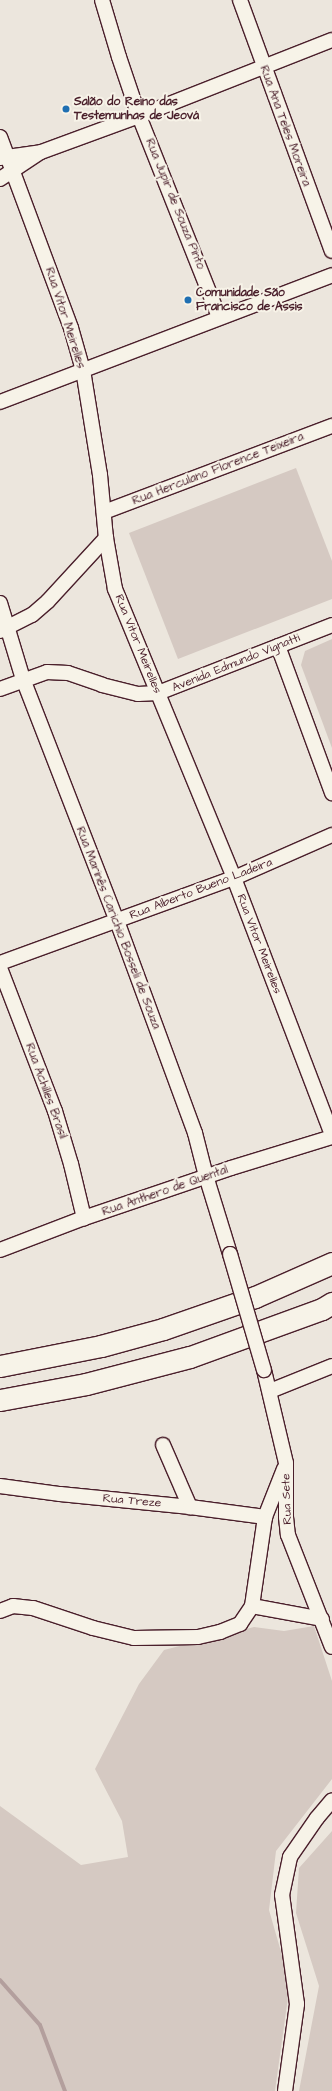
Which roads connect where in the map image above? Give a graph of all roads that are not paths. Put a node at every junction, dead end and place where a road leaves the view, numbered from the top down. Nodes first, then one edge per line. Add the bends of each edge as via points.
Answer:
1 (102, 0) edge
2 (240, 0) edge
3 (332, 40) edge
4 (264, 68) junction
5 (140, 116) junction
6 (0, 137) edge
7 (41, 152) junction
8 (4, 157) edge
9 (13, 172) junction
10 (0, 179) edge
11 (332, 251) edge
12 (332, 275) edge
13 (220, 317) junction
14 (83, 370) junction
15 (0, 402) edge
16 (332, 426) edge
17 (104, 512) junction
18 (106, 538) junction
19 (0, 603) edge
20 (332, 625) edge
21 (4, 630) edge
22 (278, 646) junction
23 (23, 679) junction
24 (0, 688) edge
25 (158, 693) junction
26 (332, 793) edge
27 (332, 835) edge
28 (234, 878) junction
29 (117, 921) junction
30 (0, 964) edge
31 (0, 968) edge
32 (332, 1136) edge
33 (206, 1176) junction
34 (84, 1218) junction
35 (0, 1250) edge
36 (332, 1263) edge
37 (332, 1303) edge
38 (0, 1366) edge
39 (332, 1366) edge
40 (264, 1370) joint
41 (270, 1391) junction
42 (0, 1400) edge
43 (163, 1445) dead end
44 (286, 1463) junction
45 (0, 1486) edge
46 (190, 1506) junction
47 (265, 1517) junction
48 (252, 1606) junction
49 (0, 1611) edge
50 (322, 1618) junction
51 (332, 1647) edge
52 (332, 1800) edge
53 (285, 2091) edge

1 - 5 street, Rua Jupir de Souza Pinto
2 - 4 street, Rua Ana Teles Moreira
3 - 4 street
4 - 5 street
4 - 11 street, Rua Ana Teles Moreira
5 - 7 street
5 - 13 street, Rua Jupir de Souza Pinto
6 - 8 street, Rua Vitor Meirelles
7 - 8 street
7 - 9 street
8 - 9 street, Rua Vitor Meirelles
9 - 10 street
9 - 14 street, Rua Vitor Meirelles via 71,328
12 - 13 street
13 - 14 street
14 - 15 street
14 - 17 street, Rua Vitor Meirelles
16 - 17 street, Rua Herculano Florence Teixeira
17 - 18 street, Rua Vitor Meirelles
18 - 21 street via 48,601 32,615
18 - 25 street, Rua Vitor Meirelles via 115,589
19 - 21 street, Rua Marinês Carichio Bosseli de Souza
20 - 22 street, Avenida Edmundo Vignatti
21 - 23 street, Rua Marinês Carichio Bosseli de Souza
22 - 25 street, Avenida Edmundo Vignatti
22 - 26 street
23 - 24 street, Avenida Edmundo Vignatti
23 - 25 street, Avenida Edmundo Vignatti via 47,672 68,673 138,694
23 - 29 street, Rua Marinês Carichio Bosseli de Souza
25 - 28 street, Rua Vitor Meirelles
27 - 28 street, Rua Alberto Bueno Ladeira
28 - 29 street, Rua Alberto Bueno Ladeira
28 - 32 street, Rua Vitor Meirelles
29 - 30 street, Rua Alberto Bueno Ladeira
29 - 33 street, Rua Marinês Carichio Bosseli de Souza via 195,1133
31 - 34 street, Rua Achilles Brasil via 55,1111
32 - 33 street, Rua Anthero de Quental
33 - 34 street, Rua Anthero de Quental
33 - 40 street, Rua Marinês Carichio Bosseli de Souza, bridge
34 - 35 street, Rua Anthero de Quental
36 - 38 highway via 256,1297 163,1329 101,1346
37 - 42 highway via 322,1309 190,1357 86,1384
39 - 41 street
40 - 41 street, Rua Sete
41 - 44 street, Rua Sete
43 - 46 street
44 - 47 street
44 - 50 street, Rua Sete via 288,1535
45 - 46 street, Rua Treze
46 - 47 street, Rua Treze
47 - 48 street
48 - 49 street via 240,1624 198,1637 134,1638 93,1628 34,1608 13,1606
48 - 50 street
50 - 51 street, Rua Sete
52 - 53 street via 290,1857 282,1895 298,2004

